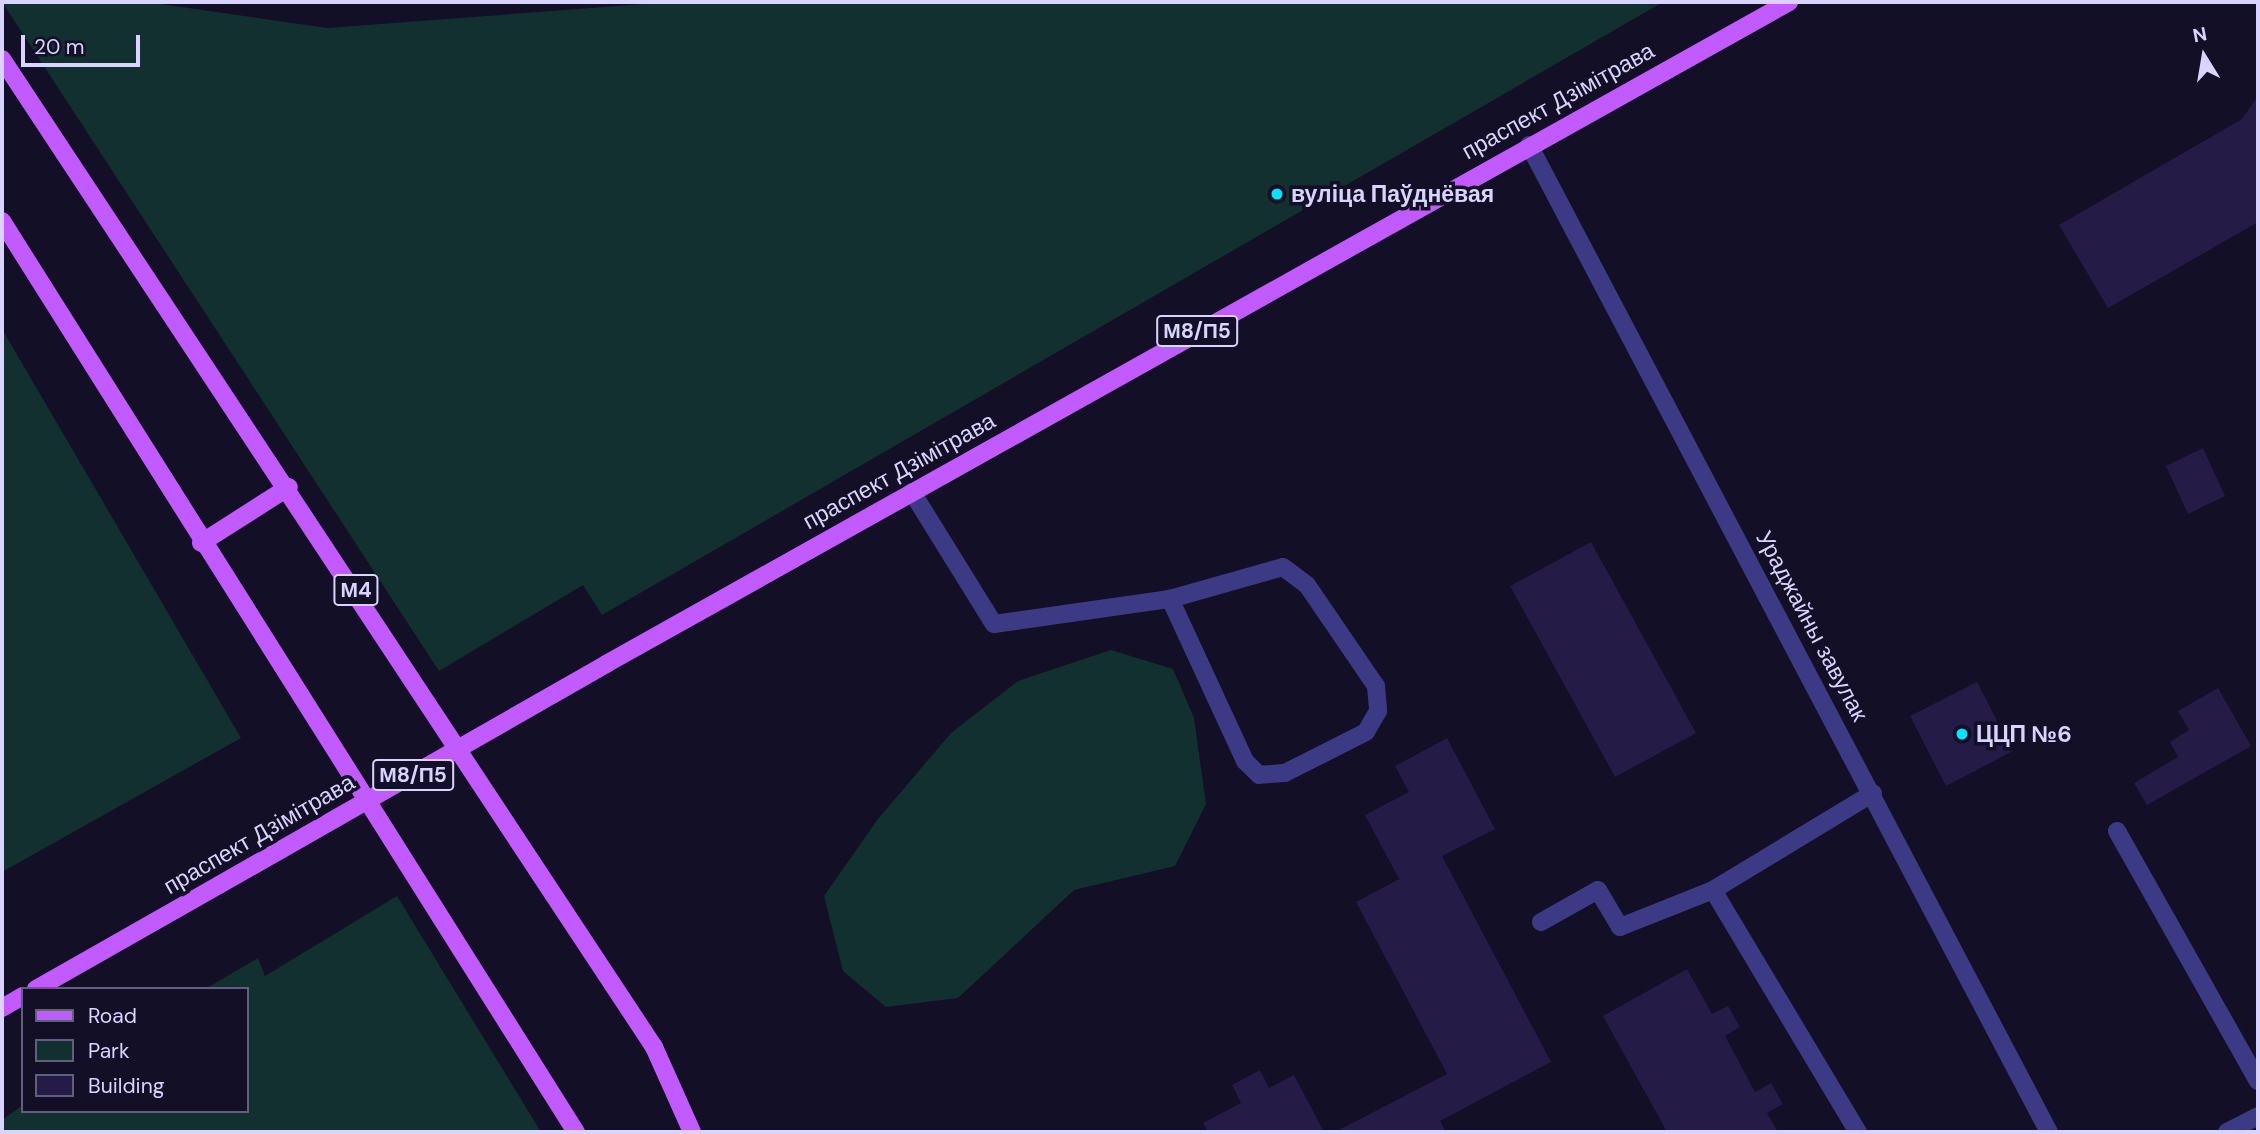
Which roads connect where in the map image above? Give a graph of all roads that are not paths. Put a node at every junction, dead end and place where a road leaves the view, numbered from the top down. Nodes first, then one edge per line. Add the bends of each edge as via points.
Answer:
1 (1789, 2) edge
2 (2, 59) edge
3 (1529, 145) junction
4 (2, 221) edge
5 (289, 488) junction
6 (912, 492) junction
7 (201, 543) junction
8 (1170, 599) junction
9 (1873, 793) junction
10 (2117, 831) dead end
11 (1713, 890) junction
12 (1541, 922) dead end
13 (40, 987) edge
14 (21, 997) edge
15 (2, 1008) edge
16 (2258, 1081) edge
17 (2258, 1116) edge
18 (576, 1132) edge
19 (692, 1132) edge
20 (1858, 1132) edge
21 (2049, 1132) edge
22 (2227, 1132) edge

1 - 3 main road, праспект Дзімітрава / М8/П5
2 - 5 main road, М4
3 - 6 main road, праспект Дзімітрава / М8/П5
3 - 9 street, Ураджайны завулак
4 - 7 main road
5 - 7 main road
5 - 19 main road, М4 via 654,1047
6 - 8 street via 994,624
6 - 13 main road, праспект Дзімітрава / М8/П5, bridge
7 - 18 main road
8 - 8 street via 1283,567 1307,585 1376,686 1378,710 1366,732 1285,773 1259,775 1245,761
9 - 11 street
9 - 21 street, Ураджайны завулак
10 - 16 street
11 - 12 street via 1620,927 1598,890
11 - 20 street
14 - 15 main road
17 - 22 street

